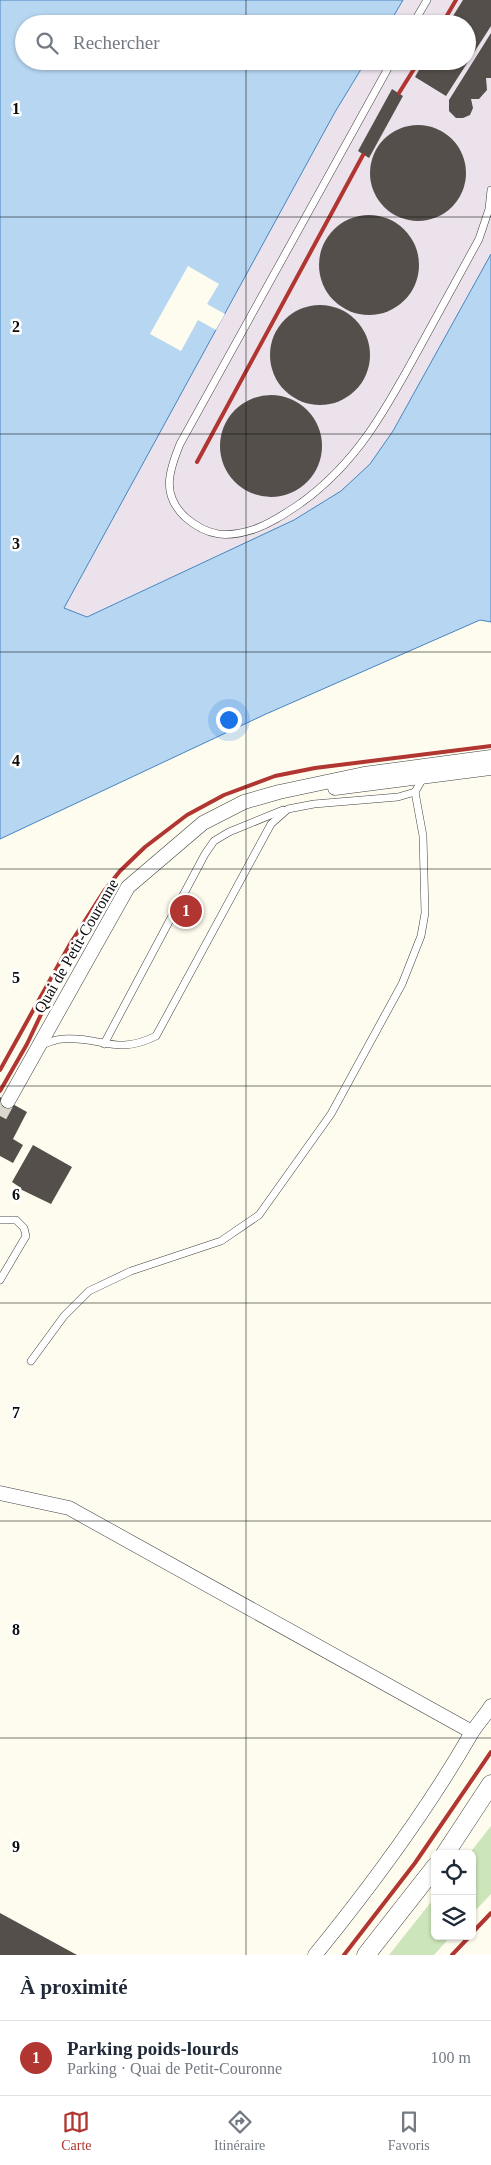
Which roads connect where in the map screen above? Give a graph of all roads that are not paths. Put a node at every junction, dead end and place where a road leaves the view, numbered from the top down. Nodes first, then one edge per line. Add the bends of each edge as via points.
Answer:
1 (427, 0) edge
2 (418, 15) edge
3 (387, 70) edge
4 (491, 190) edge
5 (491, 757) edge
6 (491, 768) edge
7 (423, 772) junction
8 (416, 792) junction
9 (288, 808) junction
10 (104, 1044) junction
11 (38, 1046) junction
12 (8, 1101) tunnel mouth
13 (0, 1220) edge
14 (0, 1280) edge
15 (31, 1362) dead end
16 (0, 1493) edge
17 (491, 1706) edge
18 (472, 1732) junction
19 (491, 1784) edge
20 (447, 1850) edge
21 (431, 1872) edge
22 (315, 1955) edge
23 (366, 1955) edge

1 - 2 lane
3 - 4 lane via 180,444 170,470 170,490 174,504 184,515 194,524 218,535 247,532 268,525 338,472 381,415 475,247 489,209
5 - 7 street, Quai de Petit-Couronne
6 - 7 street, Quai de Petit-Couronne
7 - 8 lane
7 - 11 street, Quai de Petit-Couronne via 364,774 279,792 244,802 203,823 128,887
8 - 9 lane via 398,797
8 - 15 lane via 423,836 425,913 421,936 402,984 331,1114 259,1215 221,1241 130,1271 89,1291 64,1316
9 - 10 lane via 214,841 204,854
9 - 10 lane via 270,824 156,1036 139,1045
10 - 11 lane via 61,1038
11 - 12 street, Quai de Petit-Couronne
13 - 14 lane via 16,1220 24,1228 26,1236
16 - 18 street via 69,1508
17 - 18 street
18 - 22 street via 459,1757 382,1869
19 - 20 street
21 - 23 street

